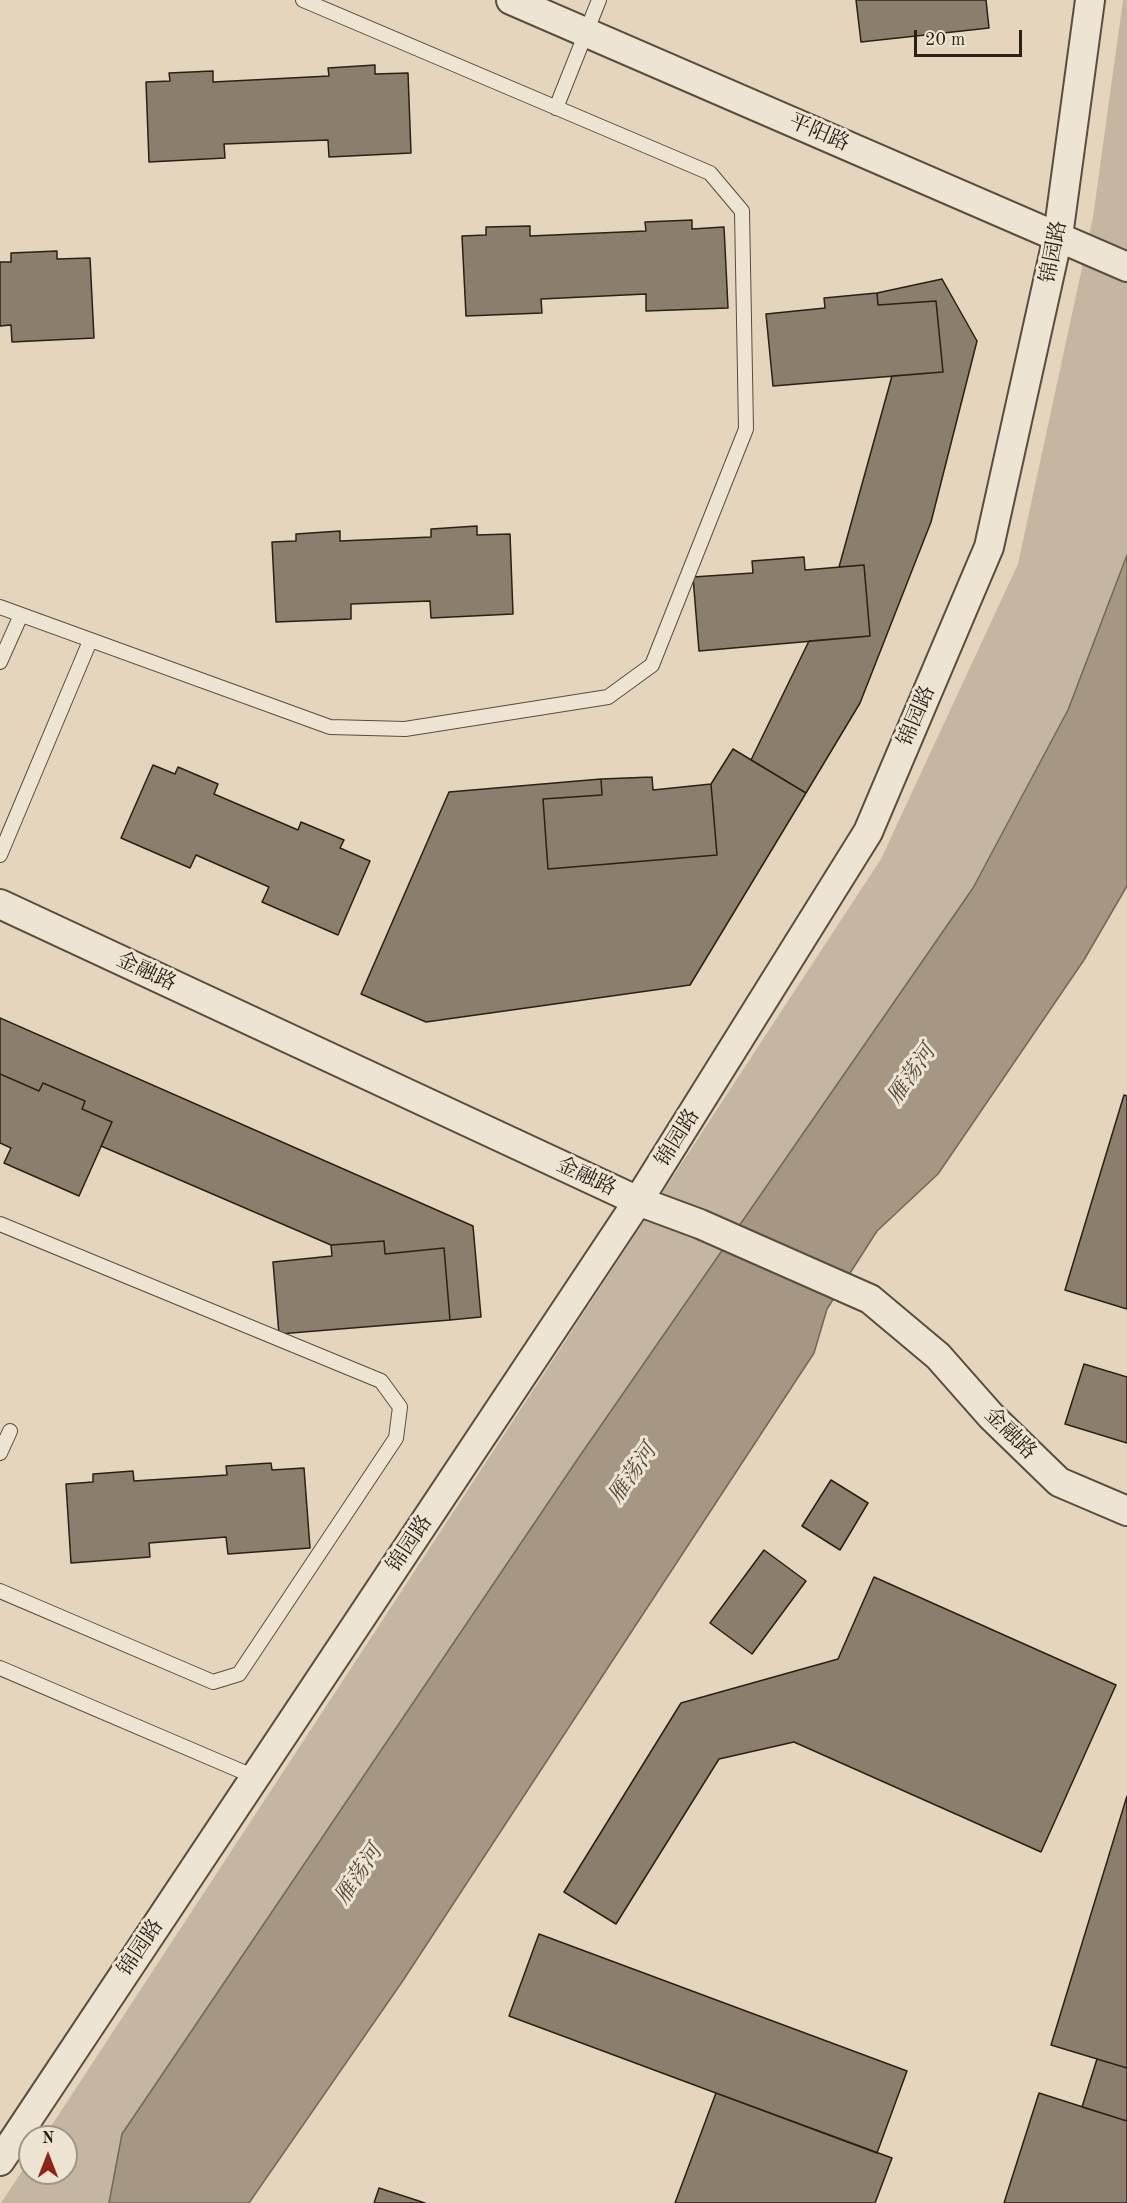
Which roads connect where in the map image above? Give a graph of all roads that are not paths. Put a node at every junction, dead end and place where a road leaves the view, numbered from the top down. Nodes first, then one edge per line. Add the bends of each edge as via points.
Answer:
1 (303, 0) edge
2 (511, 0) edge
3 (599, 0) edge
4 (1090, 0) edge
5 (586, 32) junction
6 (556, 108) junction
7 (1058, 236) junction
8 (1127, 267) edge
9 (0, 607) edge
10 (21, 615) junction
11 (90, 641) junction
12 (0, 662) edge
13 (0, 855) edge
14 (0, 904) edge
15 (638, 1201) junction
16 (0, 1224) edge
17 (10, 1431) dead end
18 (0, 1453) edge
19 (1127, 1511) edge
20 (0, 1591) edge
21 (0, 1668) edge
22 (255, 1777) junction
23 (0, 2161) edge

1 - 6 lane
2 - 5 street, 平阳路
3 - 5 lane
4 - 7 street, 锦园路
5 - 6 lane
5 - 7 street, 平阳路
6 - 11 lane via 710,173 742,211 746,429 652,665 608,697 405,729 330,727
7 - 8 street, 平阳路
7 - 15 street, 锦园路 via 989,547 868,832
9 - 10 lane
10 - 11 lane
10 - 12 lane
11 - 13 lane
14 - 15 street, 金融路
15 - 19 street, 金融路 via 870,1299 938,1356 991,1416 1059,1482
15 - 22 street, 锦园路
16 - 20 lane via 381,1381 400,1407 396,1438 239,1674 213,1682
17 - 18 lane
21 - 22 lane
22 - 23 street, 锦园路

